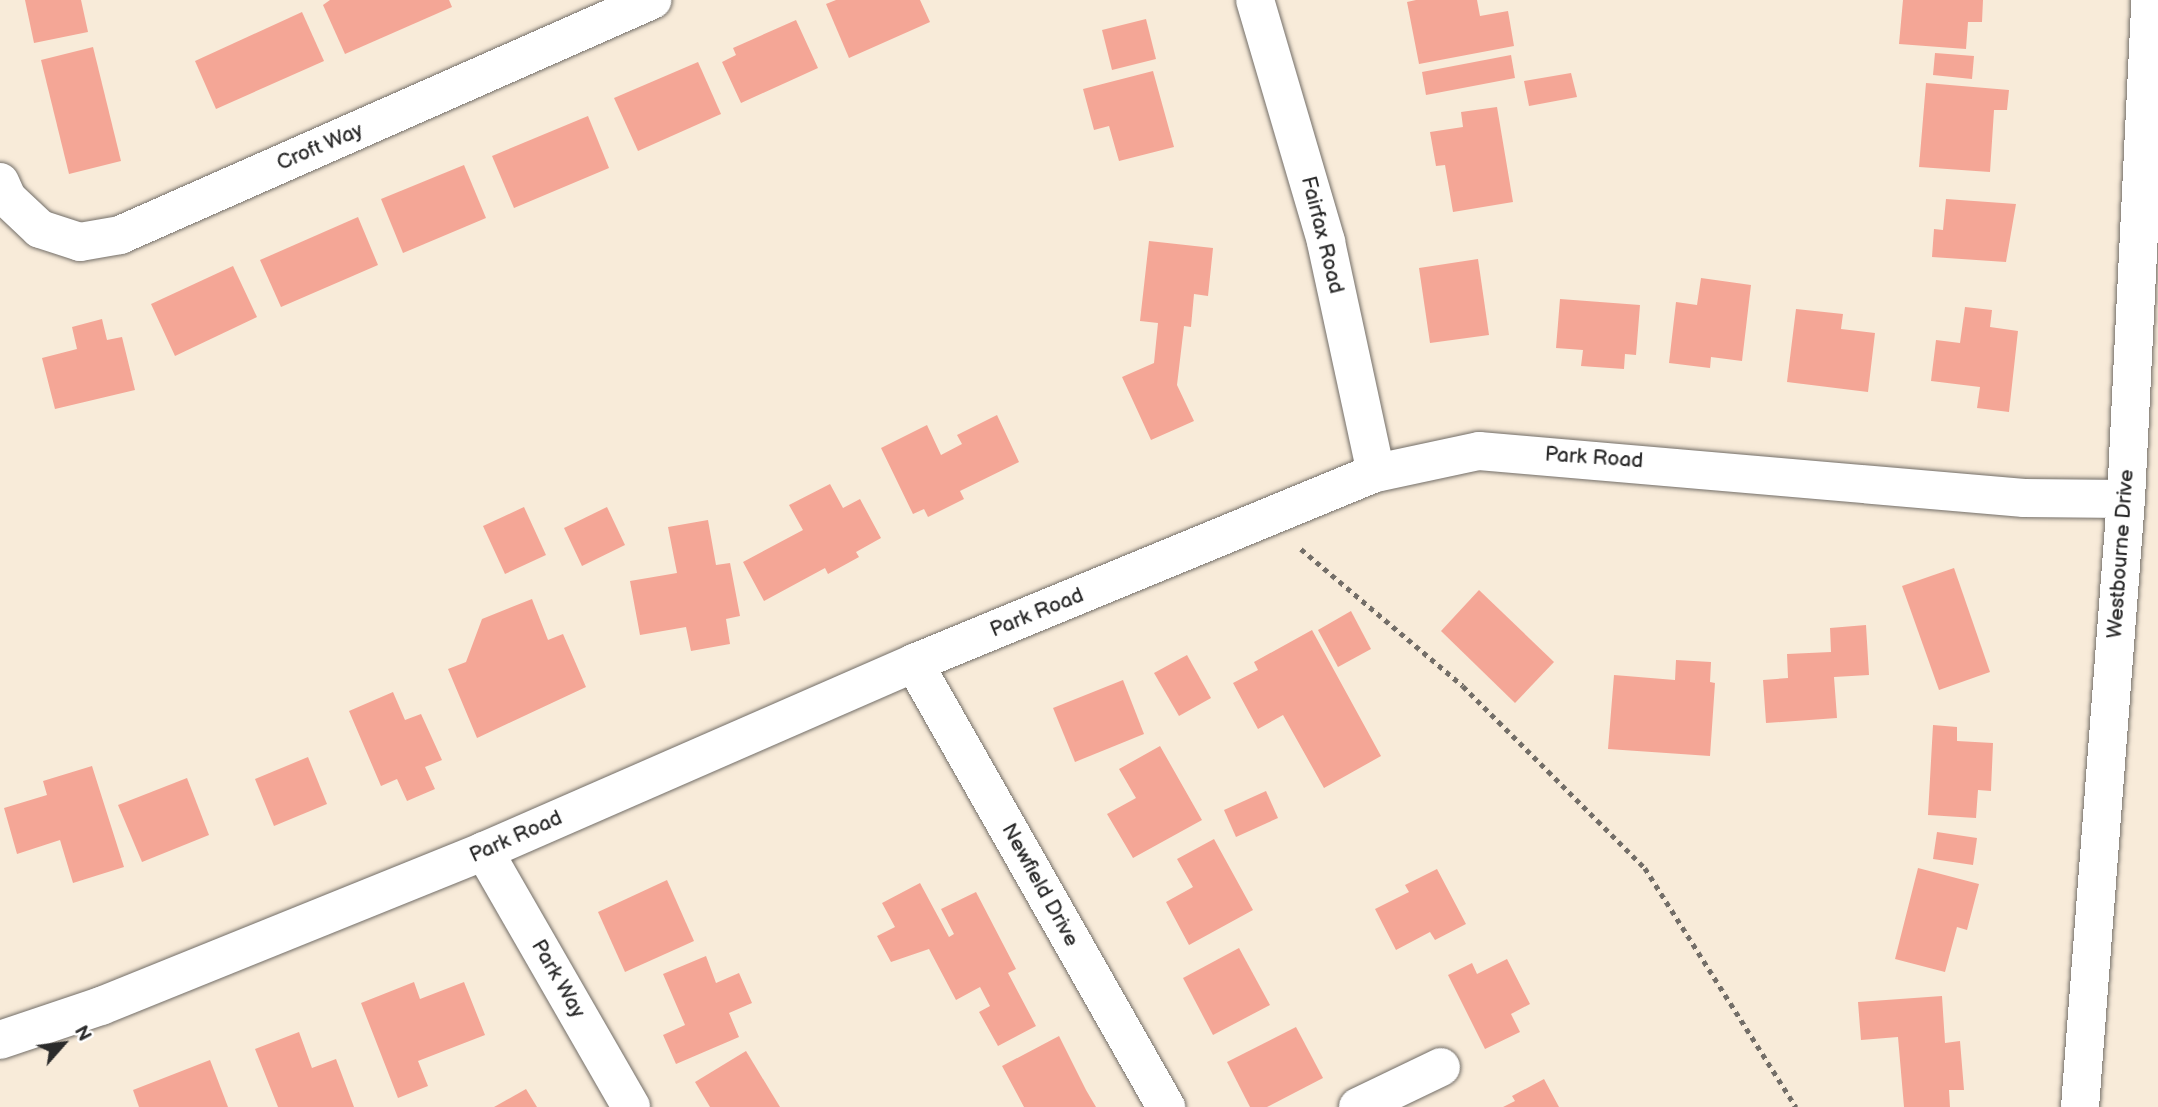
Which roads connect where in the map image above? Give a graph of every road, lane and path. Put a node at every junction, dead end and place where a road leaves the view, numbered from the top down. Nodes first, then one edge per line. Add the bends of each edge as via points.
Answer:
1 (652, 0) edge
2 (1255, 0) edge
3 (2150, 0) edge
4 (0, 182) edge
5 (1376, 473) junction
6 (2126, 499) junction
7 (1269, 515) junction
8 (914, 663) junction
9 (484, 851) junction
10 (0, 1040) edge
11 (1441, 1067) dead end
12 (631, 1107) edge
13 (1166, 1107) edge
14 (1358, 1107) edge
15 (1796, 1107) edge
16 (2080, 1107) edge

1 - 4 street, Croft Way via 120,235 80,242 40,229 7,198
2 - 5 street, Fairfax Road via 1326,242
3 - 6 street, Westbourne Drive
5 - 6 street, Park Road via 1479,451 2024,498
5 - 7 street, Park Road
6 - 16 street, Westbourne Drive
7 - 8 street, Park Road
7 - 15 path via 1308,556 1463,686 1645,868
8 - 9 street, Park Road
8 - 13 street, Newfield Drive
9 - 10 street, Park Road via 101,1006
9 - 12 street, Park Way
11 - 14 street

